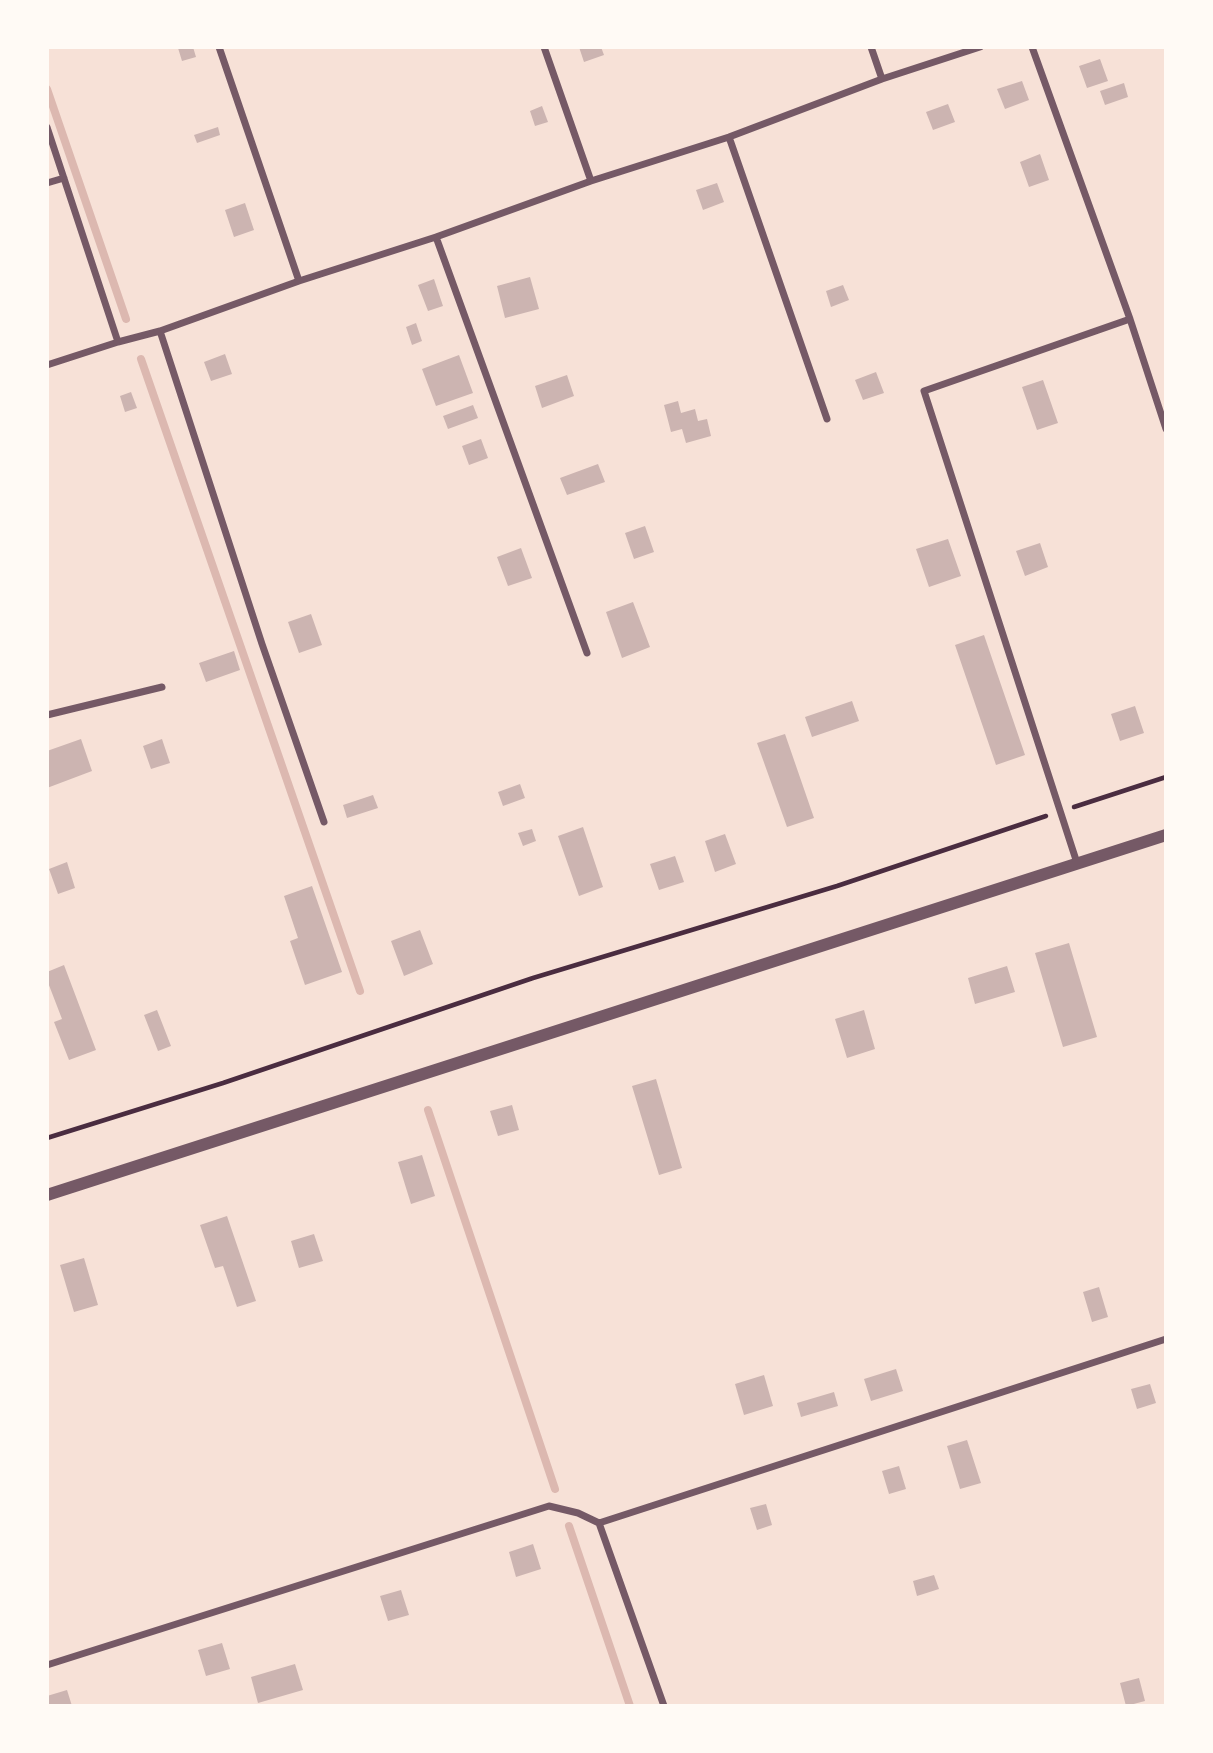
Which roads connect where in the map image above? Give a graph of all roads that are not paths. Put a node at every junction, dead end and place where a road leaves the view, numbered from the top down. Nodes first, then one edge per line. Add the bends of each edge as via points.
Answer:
1 (219, 47) edge
2 (544, 47) edge
3 (871, 47) edge
4 (980, 47) edge
5 (1032, 47) edge
6 (882, 79) junction
7 (47, 127) edge
8 (729, 137) junction
9 (64, 178) junction
10 (591, 181) junction
11 (47, 183) edge
12 (436, 237) junction
13 (299, 281) junction
14 (1130, 318) junction
15 (160, 331) junction
16 (118, 342) junction
17 (47, 365) edge
18 (827, 419) dead end
19 (1166, 429) edge
20 (587, 653) dead end
21 (162, 687) dead end
22 (47, 715) edge
23 (324, 822) dead end
24 (1166, 835) edge
25 (1077, 863) junction
26 (47, 1195) edge
27 (1166, 1339) edge
28 (599, 1523) junction
29 (47, 1665) edge
30 (664, 1706) edge

1 - 13 street
2 - 10 street
3 - 6 street
4 - 6 street
5 - 14 street
6 - 8 street
7 - 9 street
8 - 10 street
8 - 18 street
9 - 11 street
9 - 16 street
10 - 12 street
12 - 13 street
12 - 20 street
13 - 15 street
14 - 19 street
14 - 25 street via 924,391
15 - 16 street
15 - 23 street
16 - 17 street
21 - 22 street
24 - 25 street
25 - 26 street
27 - 28 street
28 - 29 street via 549,1506
28 - 30 street

